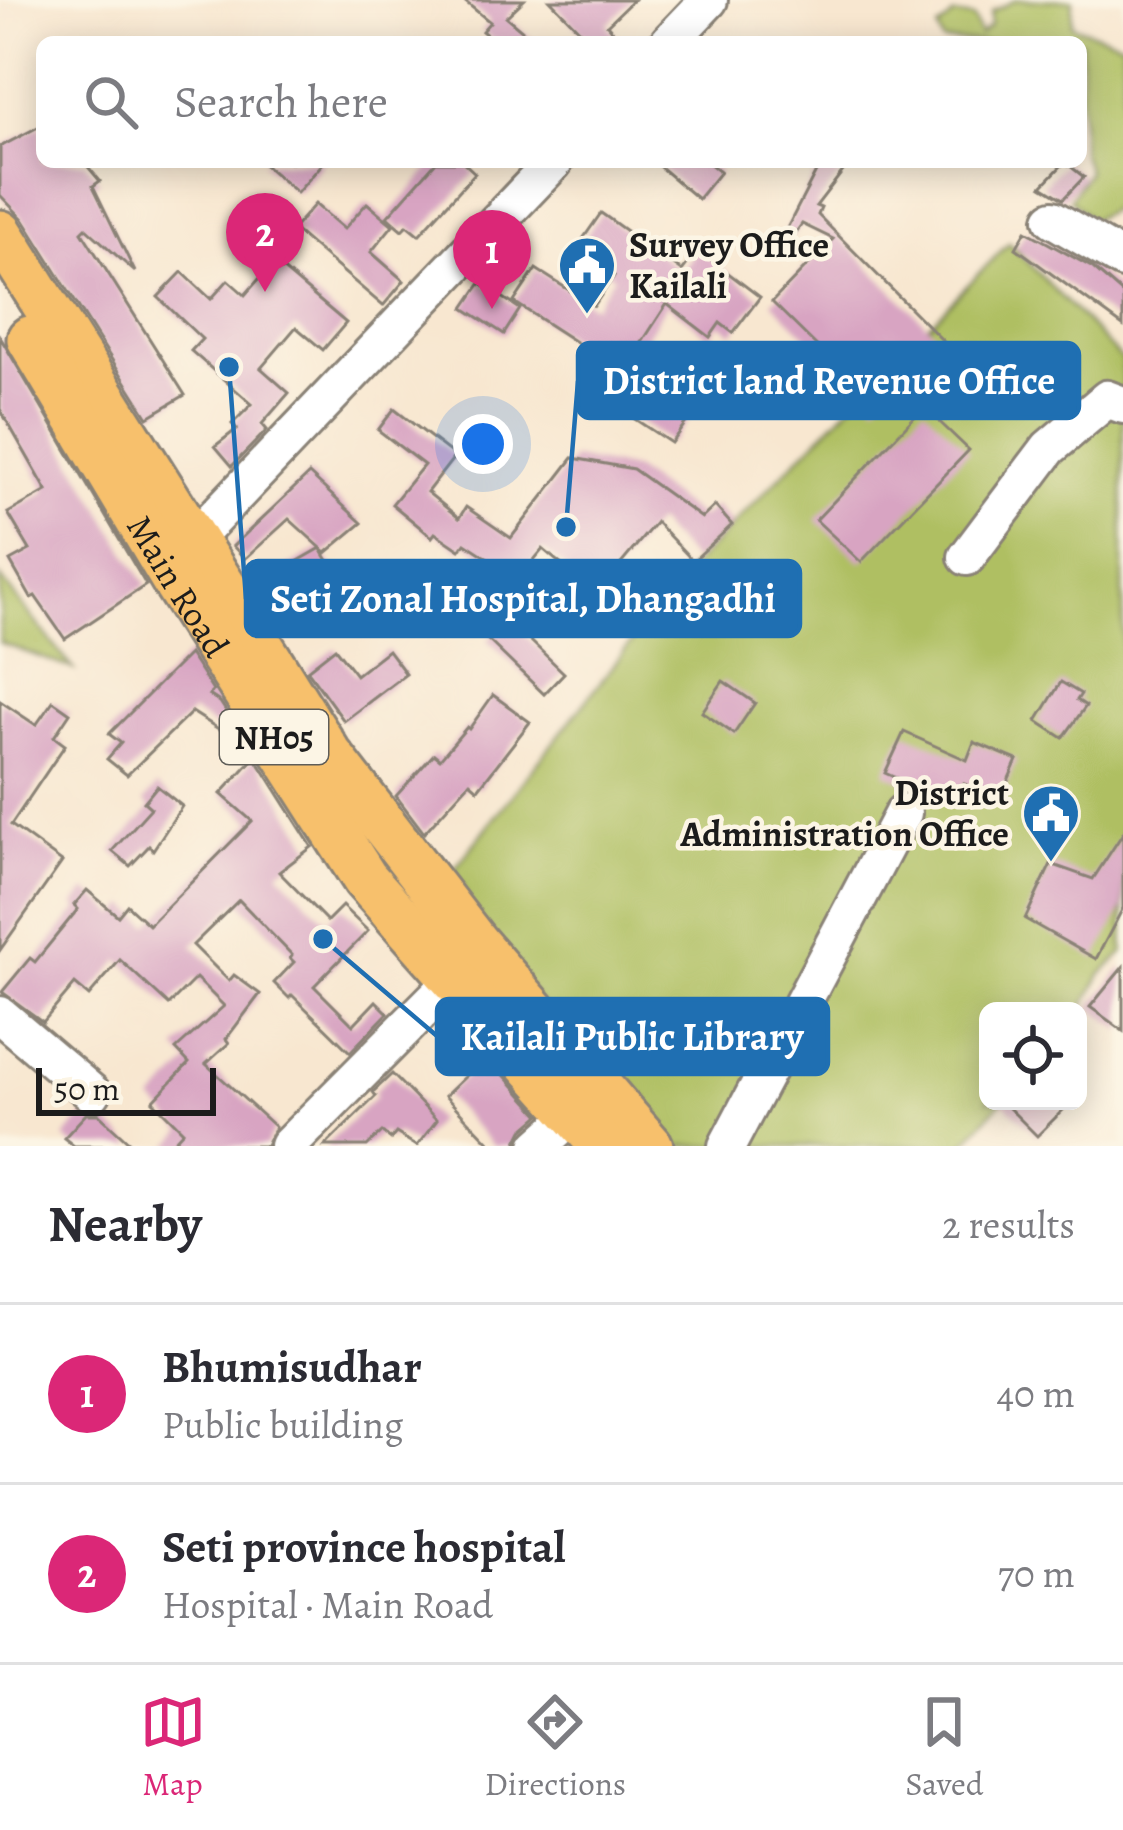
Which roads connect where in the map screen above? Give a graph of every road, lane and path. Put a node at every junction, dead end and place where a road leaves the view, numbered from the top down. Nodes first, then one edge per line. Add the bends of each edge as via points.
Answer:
1 (709, 0) edge
2 (675, 36) edge
3 (548, 168) edge
4 (1053, 219) dead end
5 (0, 233) edge
6 (1123, 260) edge
7 (0, 288) edge
8 (1123, 405) edge
9 (191, 541) junction
10 (967, 557) dead end
11 (902, 813) dead end
12 (453, 980) junction
13 (0, 1015) edge
14 (92, 1093) dead end
15 (589, 1130) edge
16 (288, 1146) edge
17 (538, 1146) edge
18 (650, 1146) edge
19 (728, 1146) edge

1 - 2 street
3 - 9 street
4 - 6 street
5 - 9 main road, Main Road / NH05
7 - 12 main road, Main Road / NH05 via 312,799 365,879
8 - 10 street via 1107,399 1049,448
9 - 18 main road, NH05 via 328,752 476,944
11 - 19 street
12 - 15 main road, Main Road / NH05
12 - 16 street
13 - 14 street
15 - 17 street

